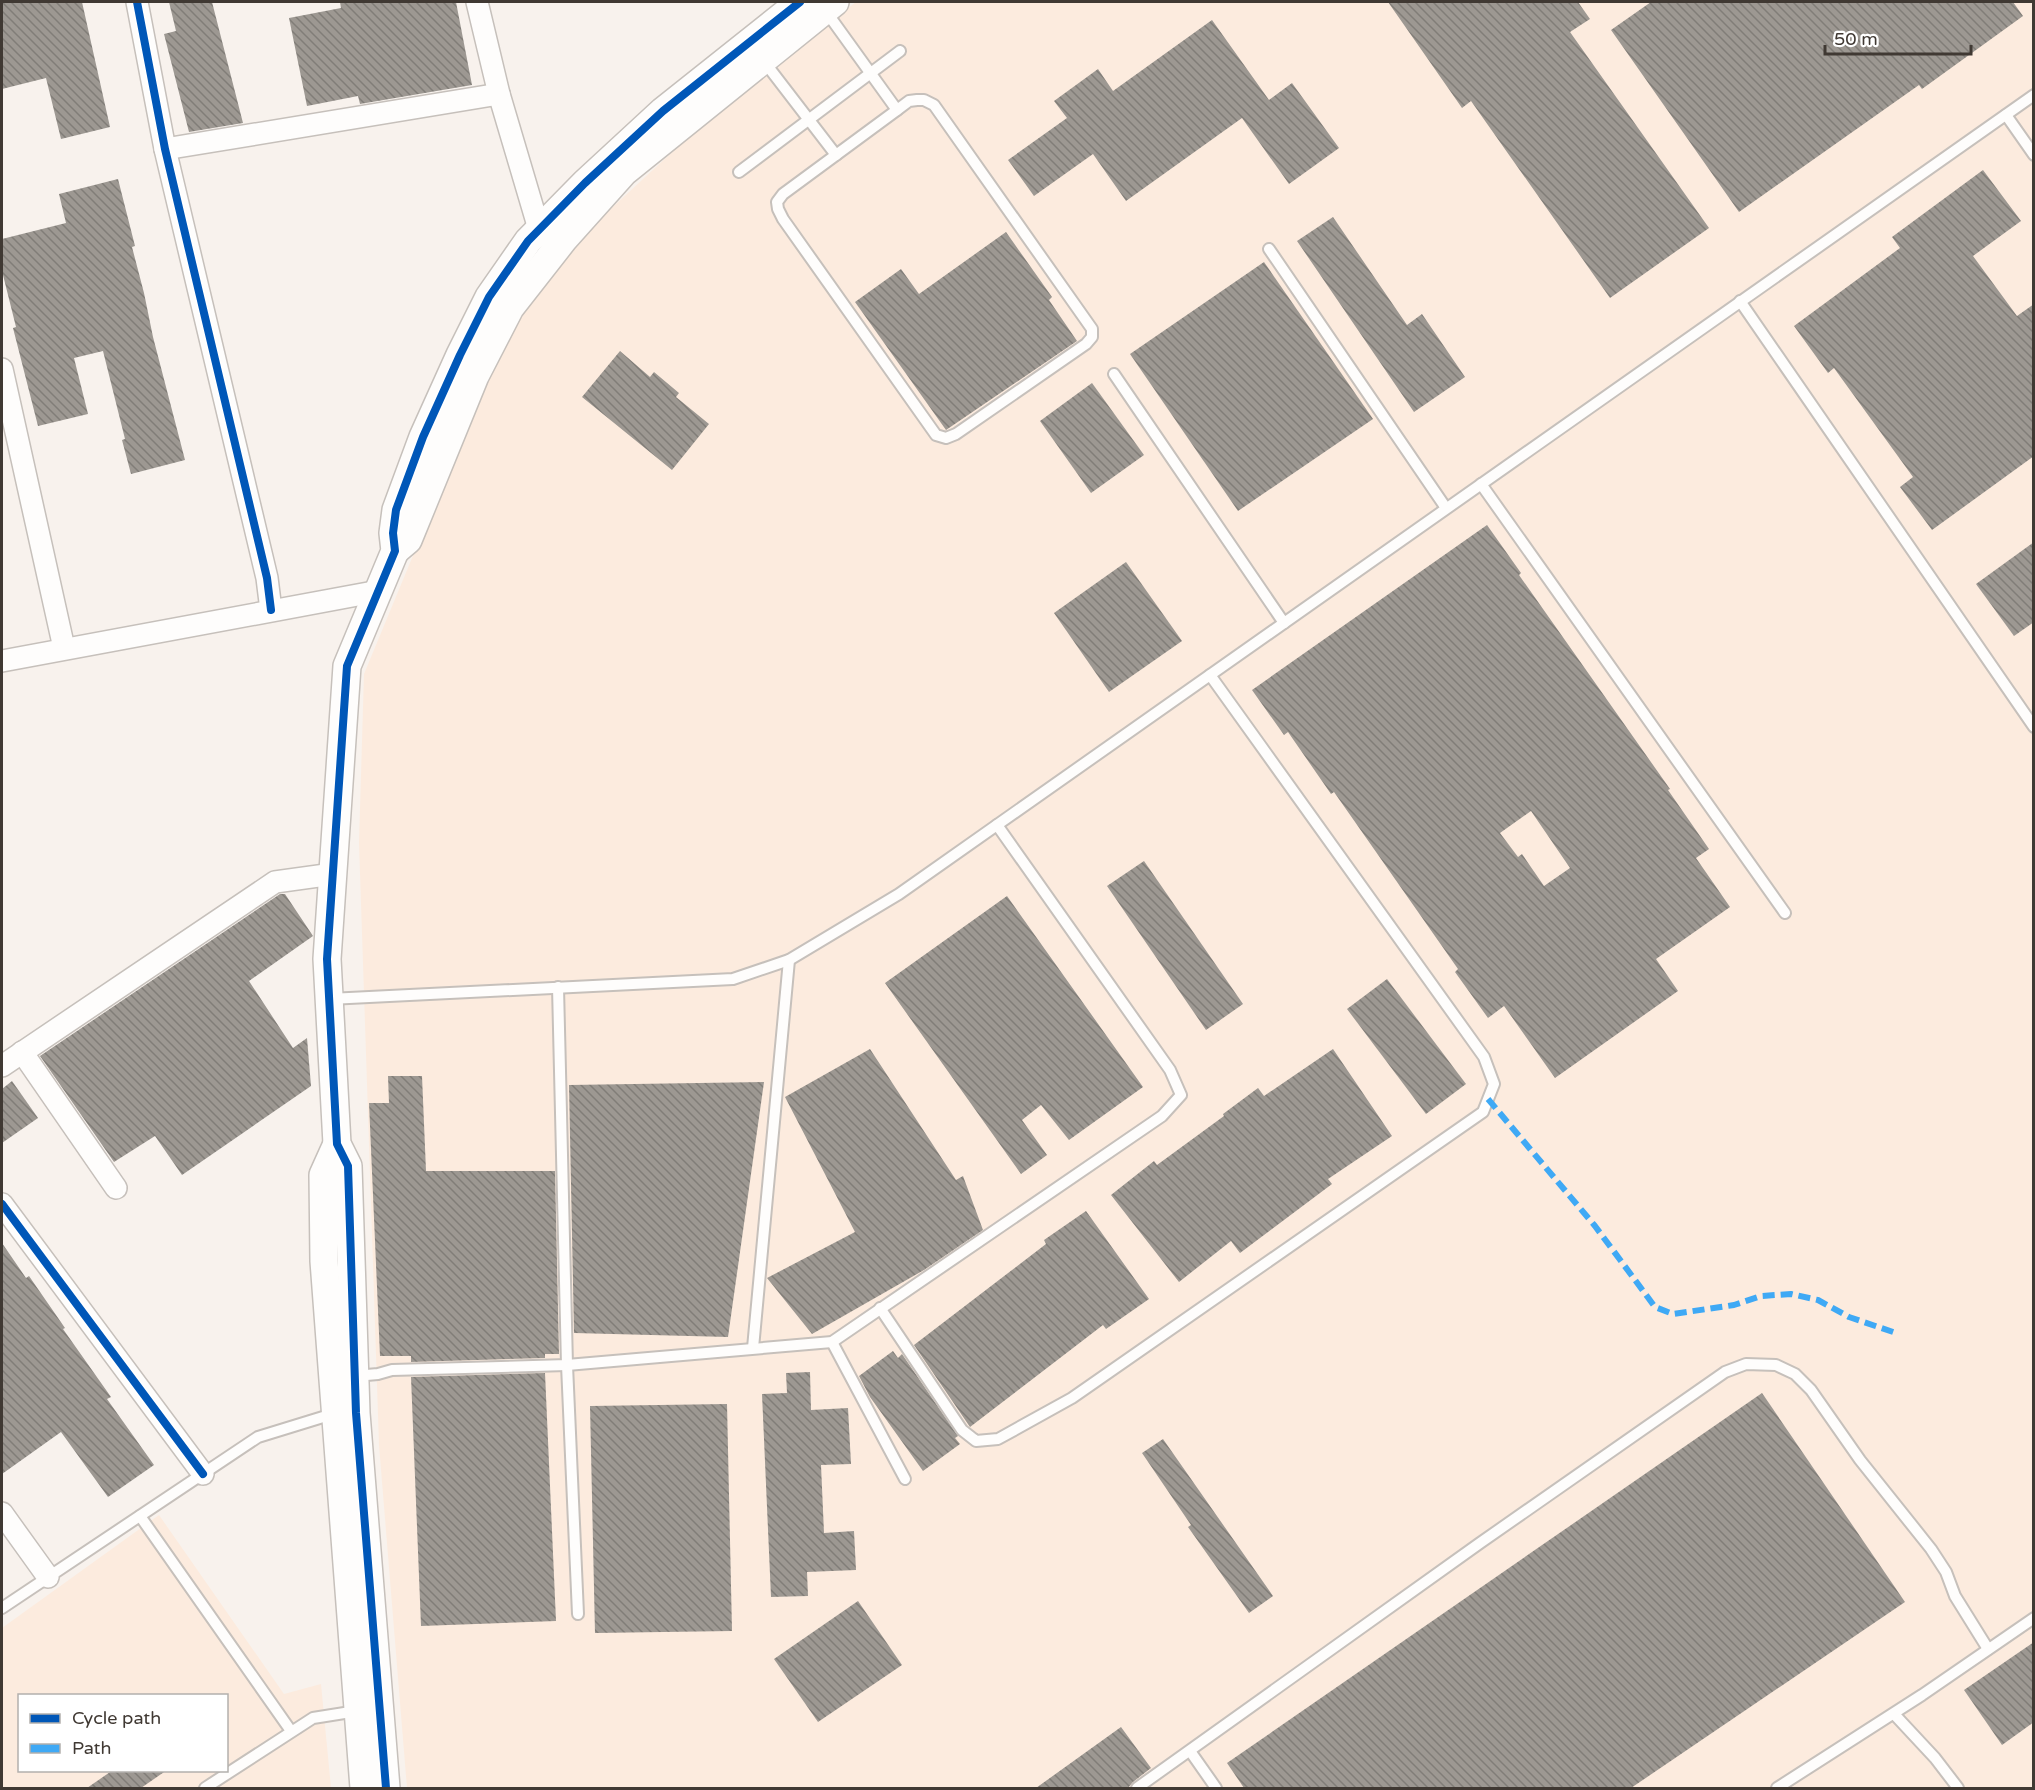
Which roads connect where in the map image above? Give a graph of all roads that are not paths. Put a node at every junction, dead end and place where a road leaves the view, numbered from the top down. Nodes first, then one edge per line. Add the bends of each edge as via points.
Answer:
1 (137, 2) edge
2 (477, 2) edge
3 (820, 4) edge
4 (900, 51) dead end
5 (763, 60) junction
6 (871, 74) junction
7 (498, 94) junction
8 (2034, 95) edge
9 (897, 110) junction
10 (2006, 115) junction
11 (809, 120) junction
12 (165, 149) junction
13 (836, 155) junction
14 (2034, 155) edge
15 (739, 172) dead end
16 (539, 229) junction
17 (1269, 249) dead end
18 (1740, 301) junction
19 (2, 369) edge
20 (1113, 374) dead end
21 (9, 441) edge
22 (1481, 484) junction
23 (1446, 508) junction
24 (395, 551) junction
25 (379, 591) junction
26 (271, 610) junction
27 (1284, 623) junction
28 (64, 648) junction
29 (2, 661) edge
30 (1210, 675) junction
31 (2034, 727) edge
32 (997, 825) junction
33 (333, 873) junction
34 (1785, 913) dead end
35 (789, 960) junction
36 (558, 987) junction
37 (329, 999) junction
38 (22, 1052) junction
39 (2, 1066) edge
40 (336, 1144) junction
41 (116, 1188) dead end
42 (2, 1204) edge
43 (880, 1308) junction
44 (832, 1342) junction
45 (753, 1348) junction
46 (567, 1365) junction
47 (356, 1376) junction
48 (346, 1413) junction
49 (203, 1474) junction
50 (905, 1479) dead end
51 (2, 1513) edge
52 (140, 1515) junction
53 (48, 1577) junction
54 (2, 1608) edge
55 (578, 1614) dead end
56 (2034, 1618) edge
57 (1988, 1649) junction
58 (358, 1711) junction
59 (1894, 1714) junction
60 (291, 1731) junction
61 (1190, 1751) junction
62 (205, 1788) edge
63 (364, 1788) edge
64 (386, 1788) edge
65 (1137, 1788) edge
66 (1216, 1788) edge
67 (1777, 1788) edge
68 (1958, 1788) edge

1 - 12 street
2 - 7 street
3 - 5 street
3 - 6 lane
3 - 16 street via 663,111
4 - 6 lane
5 - 11 lane
5 - 24 street via 624,172 510,308 475,376 408,540
6 - 9 lane
6 - 11 lane
7 - 12 street
7 - 16 street
8 - 10 lane
9 - 13 lane
9 - 13 lane via 909,101 924,100 934,105 1092,329 1086,344 956,434 946,438 936,435 778,209 777,202 783,194
10 - 14 lane
10 - 18 lane
11 - 13 lane
11 - 15 lane
12 - 26 street via 267,578
16 - 24 street via 489,297 423,437 396,510
17 - 23 lane
18 - 22 lane
18 - 31 lane
19 - 21 street
20 - 27 lane
21 - 28 street
22 - 23 lane
22 - 34 lane
23 - 27 lane
24 - 25 street
25 - 26 street
25 - 33 street via 347,666
26 - 28 street
27 - 30 lane
28 - 29 street
30 - 32 lane
30 - 43 lane via 1484,1057 1494,1084 1483,1112 1072,1398 998,1439 976,1441 962,1430
32 - 35 lane via 899,894
32 - 43 lane via 1170,1070 1181,1095 1162,1116
33 - 37 street via 327,959
33 - 38 street via 275,882
35 - 36 lane via 733,979
35 - 45 lane
36 - 37 lane
36 - 46 lane
37 - 40 street
38 - 39 street
38 - 41 street
40 - 47 street via 348,1166
40 - 48 street via 323,1175 324,1261
42 - 49 street
43 - 44 lane
44 - 45 lane
44 - 50 lane
45 - 46 lane
46 - 47 lane via 392,1370
46 - 55 lane
47 - 48 street
48 - 49 lane via 258,1437
48 - 58 street
48 - 64 street
49 - 52 lane
51 - 53 street
52 - 53 lane
52 - 60 lane
53 - 54 lane
56 - 57 lane
57 - 59 lane
57 - 61 lane via 1931,1549 1860,1460 1811,1390 1795,1374 1776,1365 1746,1364 1725,1372
58 - 60 lane via 313,1718
58 - 63 street
59 - 67 lane
59 - 68 lane
60 - 62 lane
61 - 65 lane
61 - 66 lane

